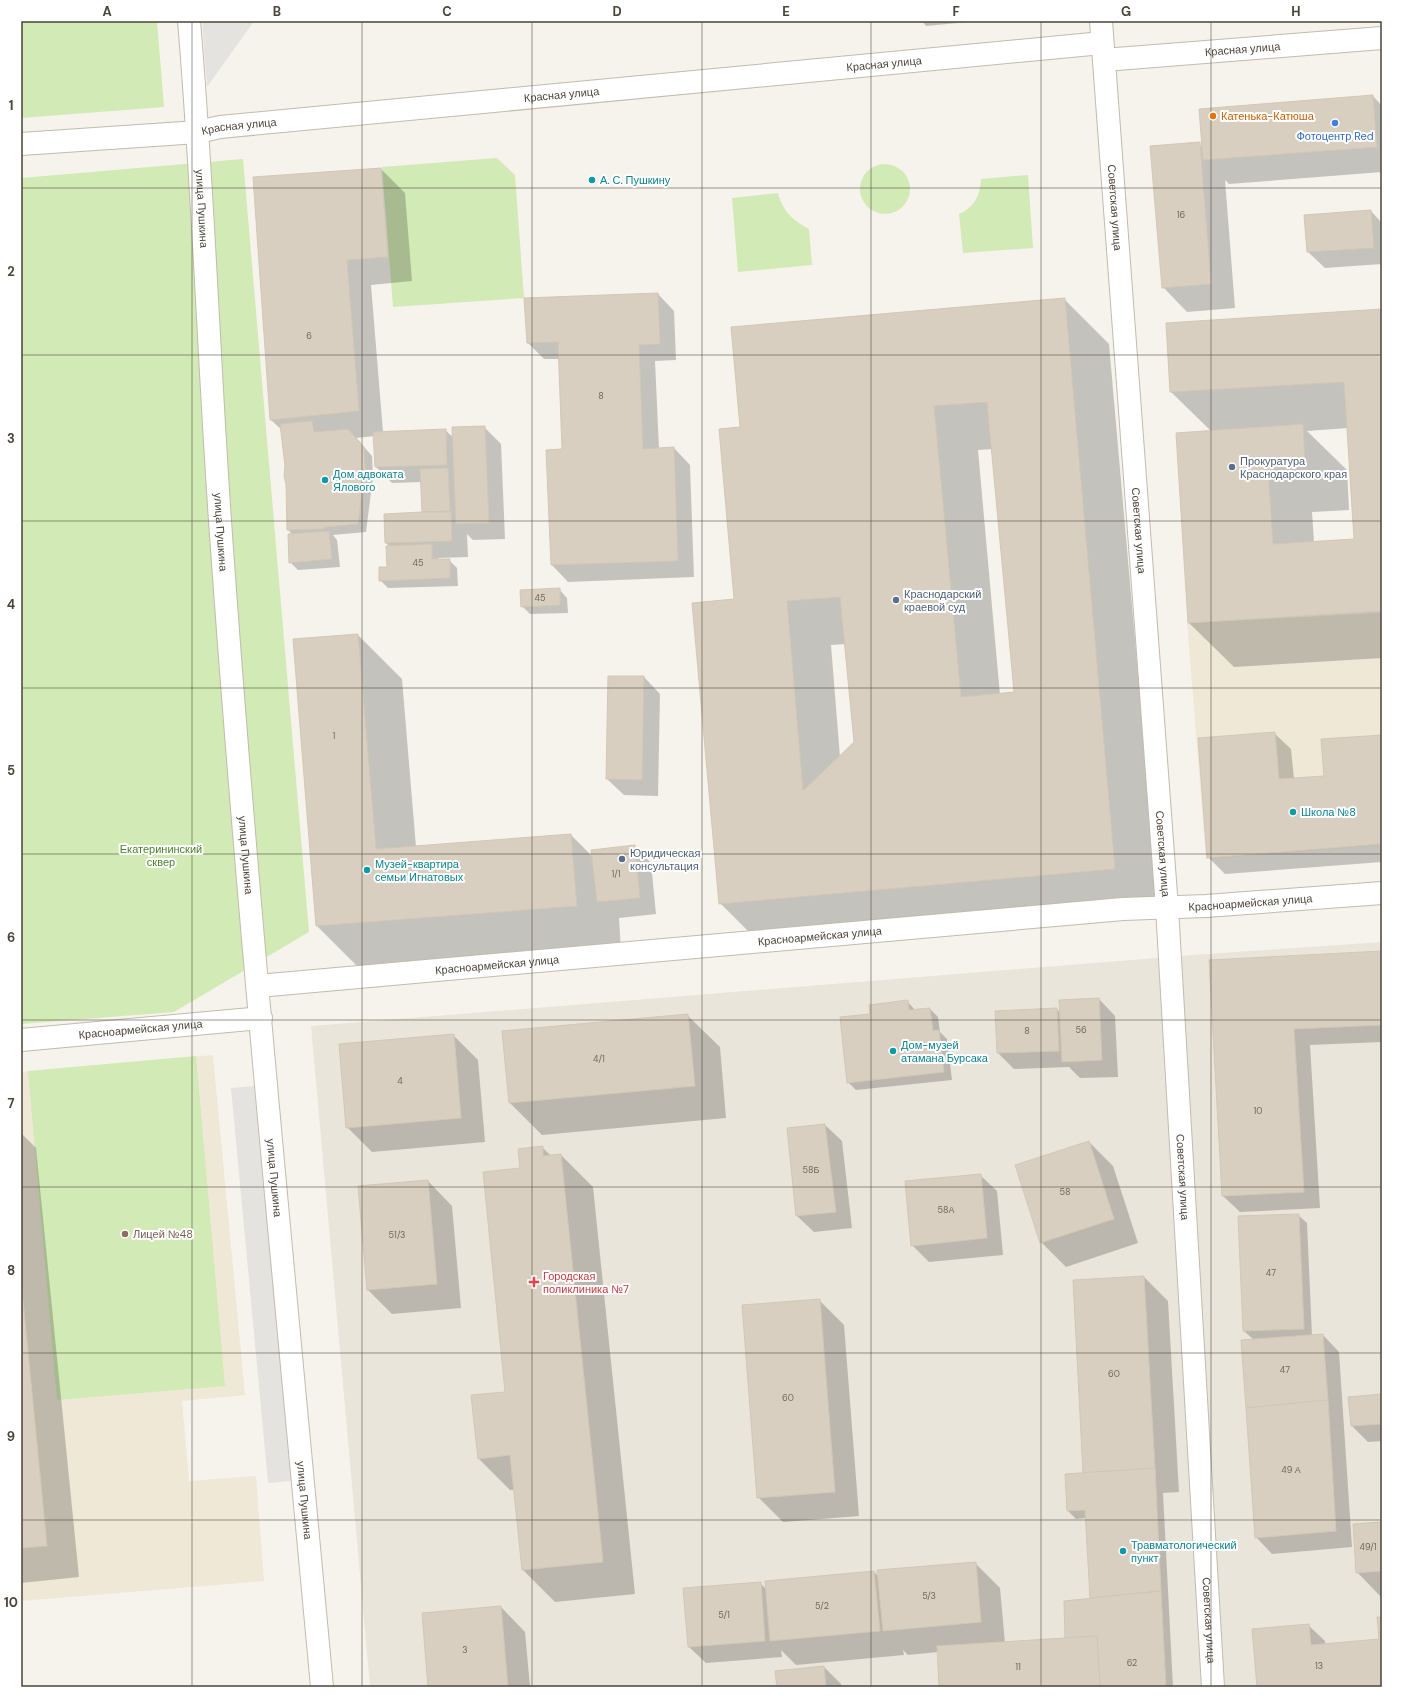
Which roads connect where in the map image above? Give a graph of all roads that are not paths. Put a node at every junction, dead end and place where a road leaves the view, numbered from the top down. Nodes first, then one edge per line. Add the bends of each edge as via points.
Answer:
1 (189, 21) edge
2 (1101, 21) edge
3 (1382, 38) edge
4 (1103, 52) junction
5 (198, 132) junction
6 (21, 144) edge
7 (1382, 893) edge
8 (1167, 908) junction
9 (258, 986) junction
10 (261, 1018) junction
11 (21, 1040) edge
12 (322, 1687) edge
13 (1213, 1687) edge

1 - 5 street, улица Пушкина
2 - 4 street, Советская улица
3 - 4 street, Красная улица
4 - 5 street, Красная улица via 220,127
4 - 8 street, Советская улица
5 - 6 street, Красная улица
5 - 9 street, улица Пушкина via 221,547
7 - 8 street, Красноармейская улица
8 - 9 street, Красноармейская улица via 1123,909
8 - 13 street, Советская улица
9 - 10 street, улица Пушкина
10 - 11 street, Красноармейская улица
10 - 12 street, улица Пушкина

